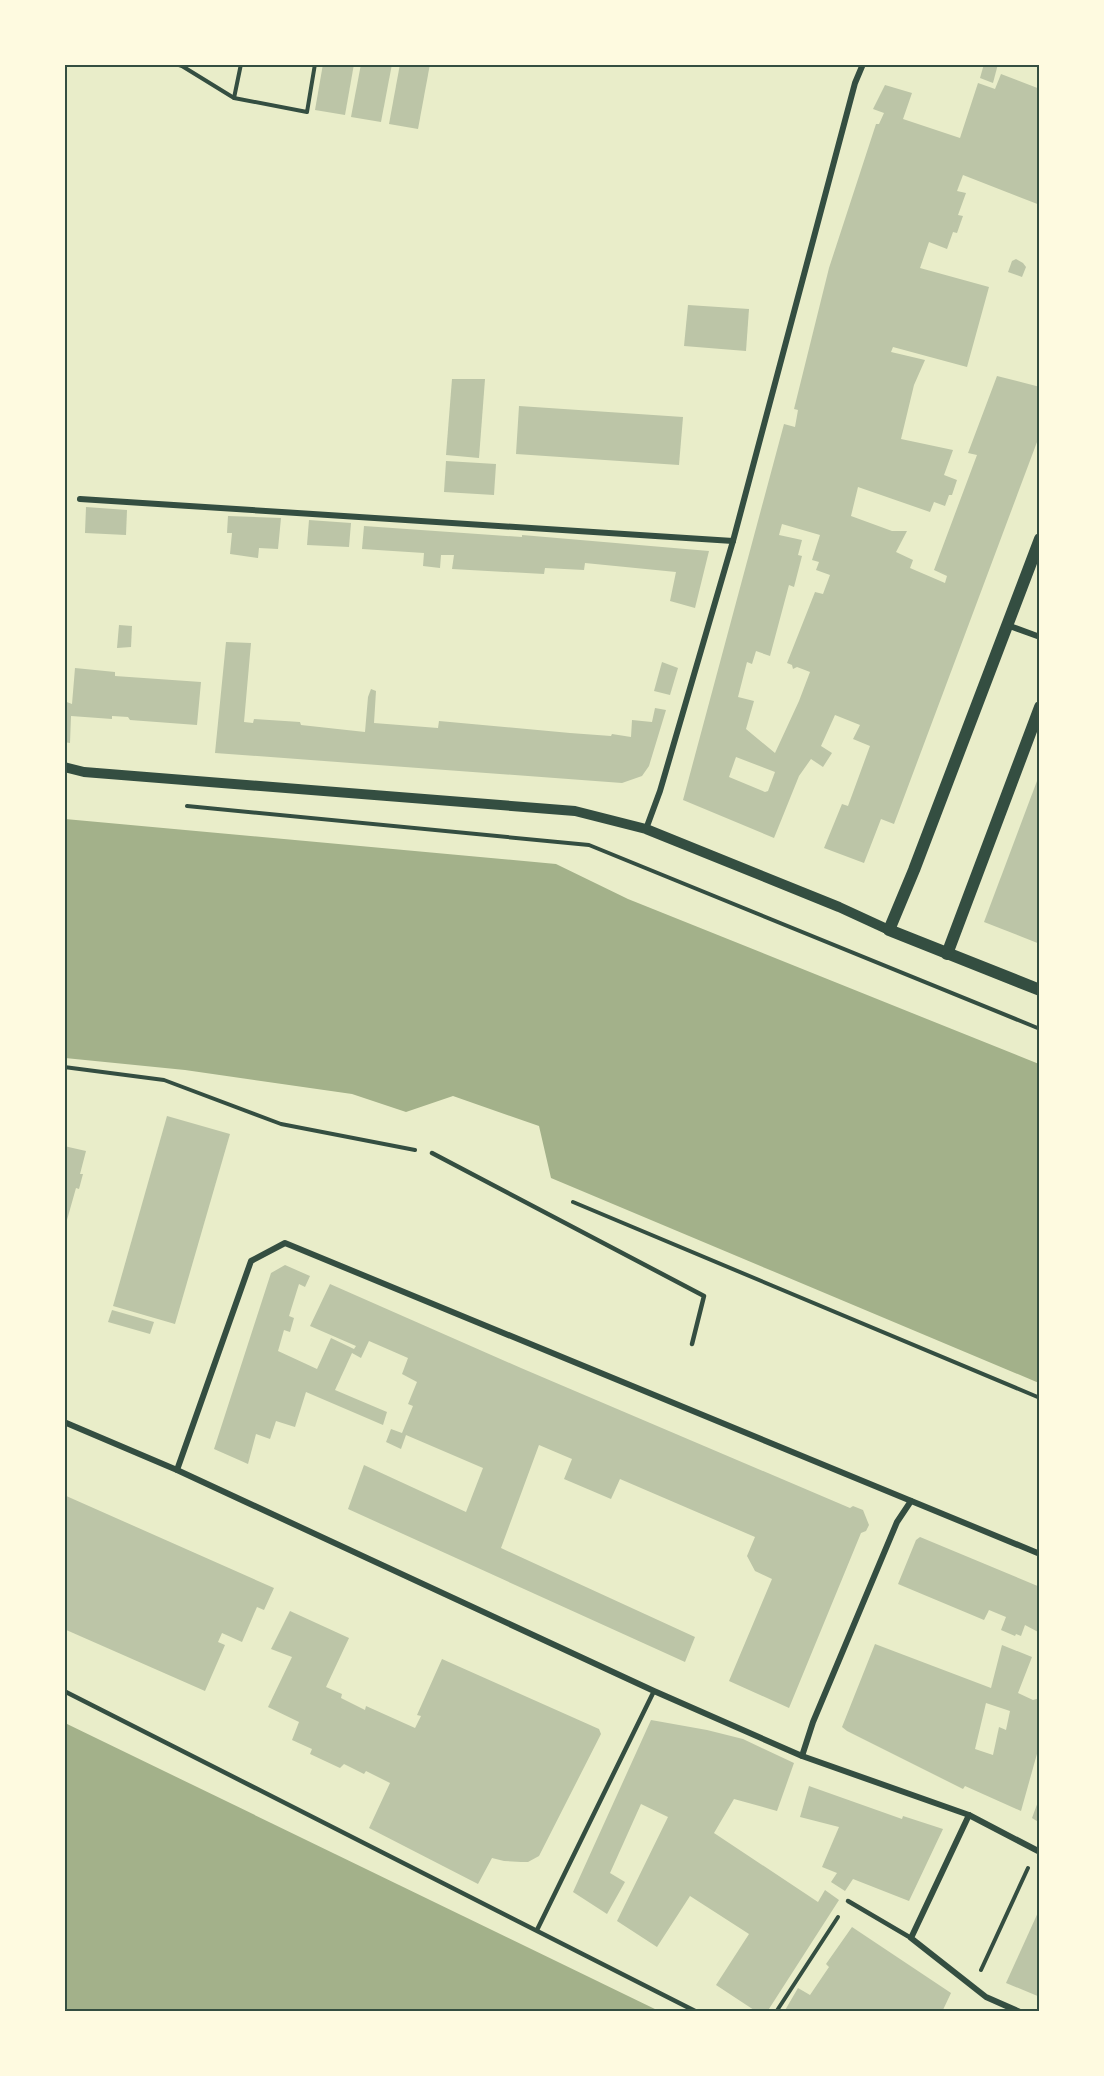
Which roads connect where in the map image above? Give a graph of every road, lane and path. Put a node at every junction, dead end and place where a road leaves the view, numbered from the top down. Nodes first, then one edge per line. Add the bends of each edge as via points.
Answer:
1 (176, 64) edge
2 (241, 64) edge
3 (315, 64) edge
4 (863, 64) edge
5 (234, 98) junction
6 (80, 499) dead end
7 (1040, 539) edge
8 (734, 542) junction
9 (1007, 625) junction
10 (1040, 637) edge
11 (1040, 707) edge
12 (64, 767) edge
13 (184, 805) dead end
14 (646, 829) junction
15 (889, 930) junction
16 (947, 954) junction
17 (1040, 990) edge
18 (1040, 1029) edge
19 (432, 1153) dead end
20 (692, 1344) dead end
21 (64, 1422) edge
22 (177, 1470) junction
23 (911, 1501) junction
24 (1040, 1554) edge
25 (64, 1691) edge
26 (654, 1691) junction
27 (802, 1756) junction
28 (969, 1815) junction
29 (1037, 1851) edge
30 (848, 1901) joint
31 (537, 1930) junction
32 (911, 1938) junction
33 (973, 1987) junction
34 (697, 2012) edge
35 (776, 2012) edge
36 (1020, 2012) edge

1 - 5 path
2 - 5 path
3 - 5 path via 307,112
4 - 8 street
6 - 8 street
7 - 9 main road
8 - 14 street
9 - 10 street
9 - 15 main road
11 - 16 main road
12 - 14 street via 84,772 575,811
13 - 18 path via 589,845
14 - 15 street
15 - 16 main road
16 - 17 main road
19 - 20 lane via 704,1296
21 - 22 street
22 - 23 street via 251,1261 285,1243
22 - 26 street
23 - 24 street
23 - 27 street via 897,1522
25 - 31 lane
26 - 27 street
26 - 31 lane
27 - 28 street
28 - 29 street
28 - 32 street
29 - 33 path
30 - 32 lane
30 - 35 path
31 - 34 lane
32 - 33 street
33 - 36 street

